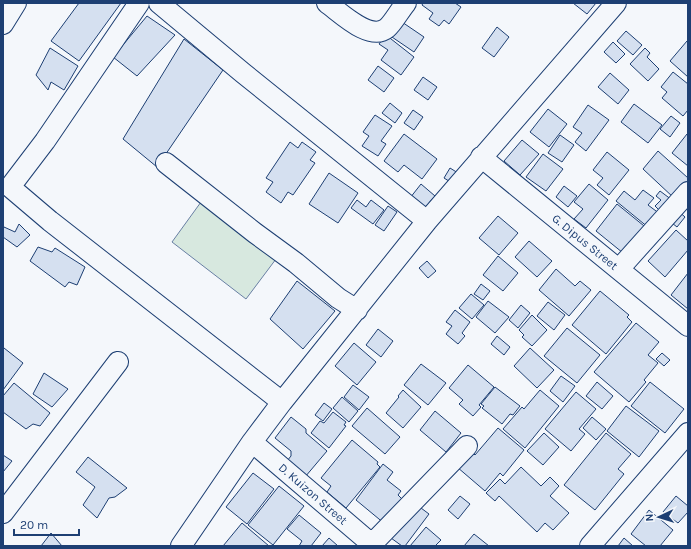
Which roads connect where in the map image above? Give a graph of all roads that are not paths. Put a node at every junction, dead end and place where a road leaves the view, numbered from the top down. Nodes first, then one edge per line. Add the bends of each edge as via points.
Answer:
1 (16, 3) edge
2 (139, 3) edge
3 (159, 3) edge
4 (327, 3) edge
5 (406, 3) edge
6 (616, 3) edge
7 (3, 24) edge
8 (481, 157) junction
9 (166, 163) dead end
10 (6, 191) edge
11 (688, 192) edge
12 (427, 221) junction
13 (619, 269) junction
14 (357, 310) junction
15 (688, 326) edge
16 (118, 362) dead end
17 (282, 402) junction
18 (688, 433) edge
19 (252, 442) junction
20 (467, 446) dead end
21 (3, 513) edge
22 (373, 545) edge
23 (181, 546) edge
24 (590, 546) edge

1 - 7 street
2 - 10 street via 45,140
3 - 12 street
4 - 5 street via 370,32 380,32 387,28
6 - 8 street
8 - 12 street
8 - 13 street, G. Dipus Street
9 - 14 street via 338,298
10 - 17 street via 50,221
11 - 13 street
12 - 14 street
13 - 15 street, G. Dipus Street
14 - 17 street
16 - 21 street
17 - 19 street
18 - 24 street
19 - 22 street, D. Kuizon Street
19 - 23 street
20 - 22 street

